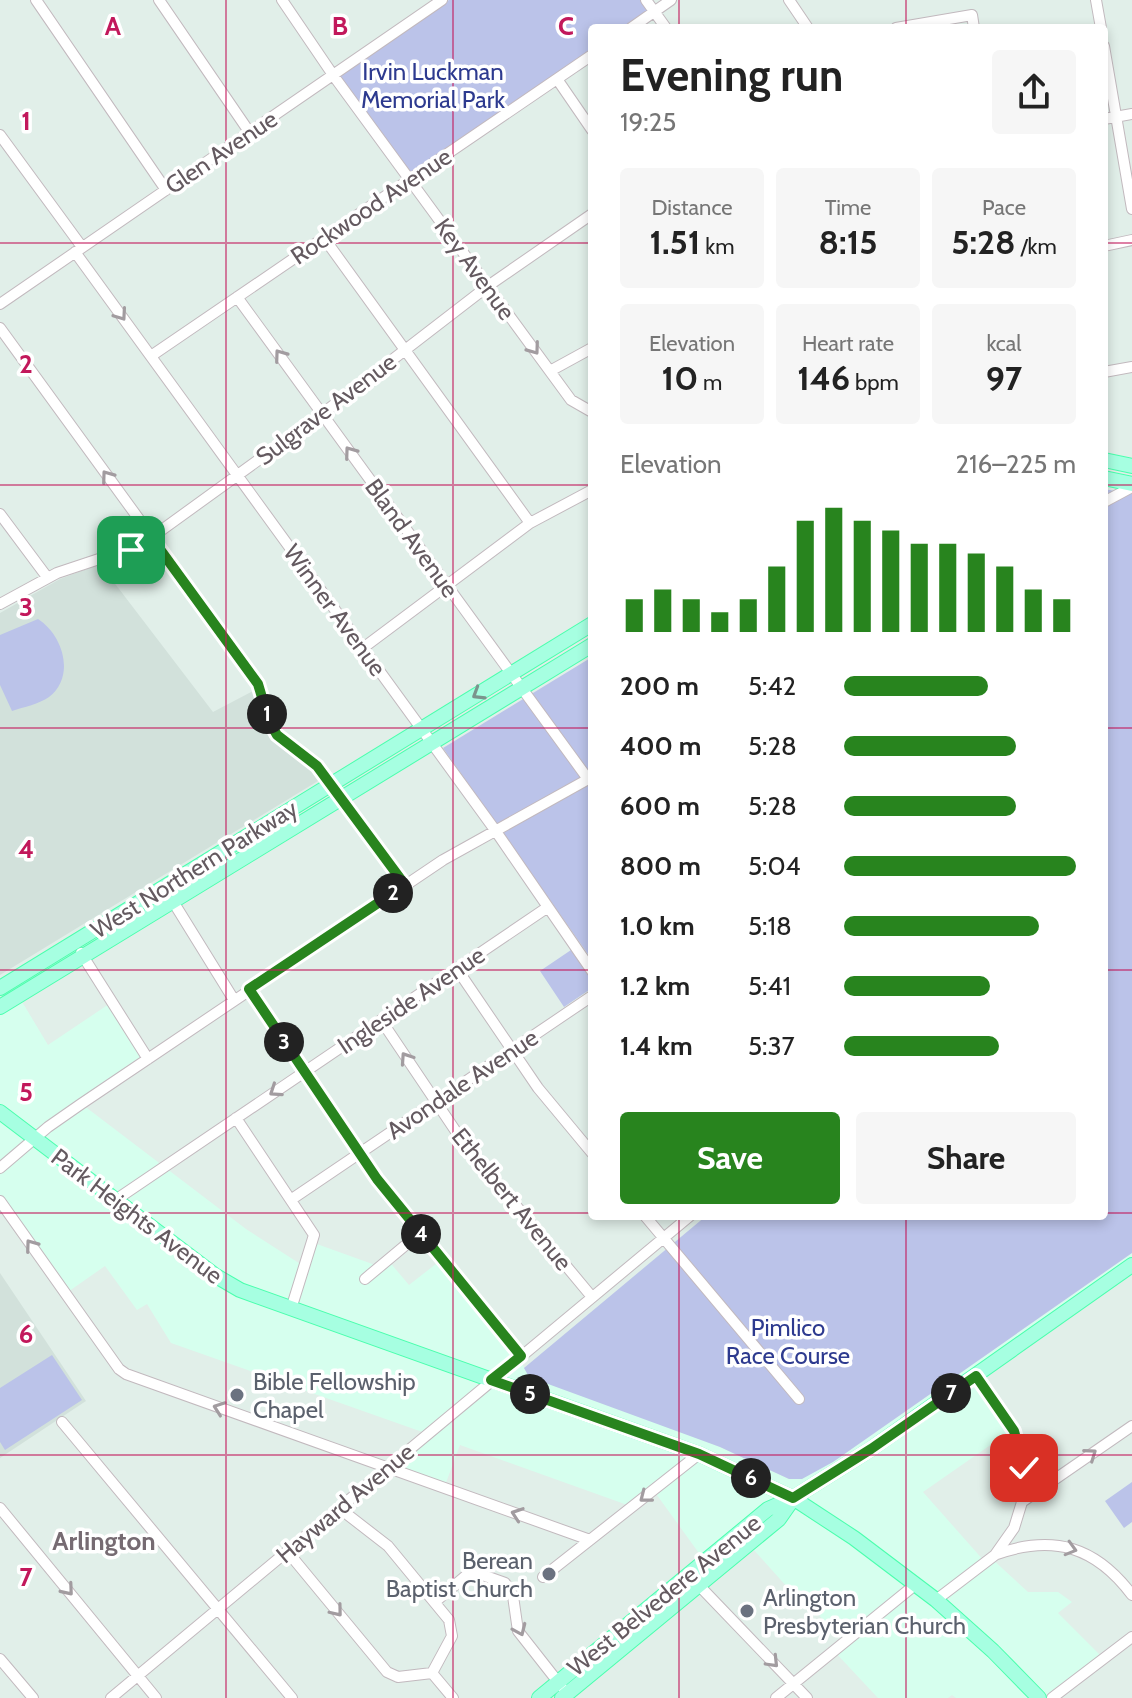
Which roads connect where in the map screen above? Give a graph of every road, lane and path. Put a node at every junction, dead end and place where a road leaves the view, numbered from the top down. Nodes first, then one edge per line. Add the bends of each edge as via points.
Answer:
1 (36, 0) edge
2 (159, 0) edge
3 (282, 0) edge
4 (442, 0) edge
5 (646, 0) edge
6 (671, 0) edge
7 (789, 0) edge
8 (1096, 0) edge
9 (654, 11) junction
10 (636, 24) edge
11 (663, 24) edge
12 (805, 24) edge
13 (919, 24) edge
14 (973, 24) edge
15 (1100, 24) edge
16 (588, 58) edge
17 (1108, 70) edge
18 (333, 75) junction
19 (557, 79) junction
20 (1132, 114) edge
21 (1116, 117) junction
22 (1108, 118) edge
23 (588, 124) edge
24 (250, 133) junction
25 (0, 135) edge
26 (410, 180) junction
27 (166, 190) junction
28 (1132, 209) edge
29 (588, 217) edge
30 (324, 238) junction
31 (1132, 240) edge
32 (1108, 245) edge
33 (78, 249) junction
34 (488, 286) junction
35 (237, 297) junction
36 (0, 304) edge
37 (0, 328) edge
38 (405, 350) junction
39 (588, 350) edge
40 (151, 356) junction
41 (1132, 367) edge
42 (550, 371) junction
43 (1108, 371) edge
44 (588, 410) edge
45 (322, 414) junction
46 (1108, 461) edge
47 (1132, 466) edge
48 (237, 476) junction
49 (1108, 479) edge
50 (1132, 486) edge
51 (588, 492) edge
52 (1108, 500) edge
53 (0, 514) edge
54 (530, 523) junction
55 (151, 537) junction
56 (47, 577) junction
57 (447, 586) junction
58 (0, 604) edge
59 (588, 626) edge
60 (588, 647) edge
61 (363, 648) junction
62 (511, 674) junction
63 (521, 689) junction
64 (421, 729) junction
65 (432, 744) junction
66 (588, 775) edge
67 (588, 779) edge
68 (332, 784) junction
69 (342, 798) junction
70 (495, 830) junction
71 (405, 885) junction
72 (164, 887) junction
73 (173, 901) junction
74 (548, 907) junction
75 (74, 942) junction
76 (83, 956) junction
77 (588, 965) edge
78 (457, 969) junction
79 (0, 988) edge
80 (249, 989) junction
81 (588, 999) edge
82 (234, 1000) junction
83 (0, 1007) edge
84 (381, 1020) junction
85 (513, 1050) junction
86 (148, 1059) junction
87 (304, 1072) junction
88 (436, 1101) junction
89 (0, 1112) edge
90 (236, 1118) junction
91 (35, 1139) junction
92 (588, 1148) edge
93 (360, 1153) junction
94 (0, 1168) edge
95 (292, 1199) junction
96 (0, 1201) edge
97 (114, 1201) junction
98 (648, 1220) edge
99 (685, 1220) edge
100 (420, 1233) junction
101 (664, 1238) junction
102 (1132, 1265) edge
103 (365, 1279) dead end
104 (592, 1297) junction
105 (291, 1309) junction
106 (521, 1356) junction
107 (976, 1376) junction
108 (491, 1380) junction
109 (799, 1399) dead end
110 (62, 1422) dead end
111 (1132, 1426) edge
112 (699, 1454) junction
113 (387, 1468) junction
114 (793, 1498) junction
115 (1022, 1502) junction
116 (0, 1508) edge
117 (339, 1508) junction
118 (590, 1540) junction
119 (287, 1551) junction
120 (995, 1555) junction
121 (543, 1577) dead end
122 (694, 1580) junction
123 (916, 1584) junction
124 (1132, 1595) edge
125 (936, 1600) junction
126 (435, 1602) junction
127 (218, 1608) junction
128 (1132, 1637) edge
129 (0, 1659) edge
130 (432, 1673) junction
131 (138, 1676) junction
132 (793, 1684) junction
133 (562, 1691) edge
134 (1035, 1697) edge
135 (33, 1698) edge
136 (111, 1698) edge
137 (156, 1698) edge
138 (292, 1698) edge
139 (453, 1698) edge
140 (539, 1698) edge
141 (776, 1698) edge
142 (807, 1698) edge
143 (1052, 1698) edge

1 - 27 street
2 - 24 street
3 - 18 street, Key Avenue
4 - 18 street, Glen Avenue
5 - 9 street
6 - 9 street
7 - 12 street
8 - 15 street
9 - 10 street
9 - 11 street
13 - 14 street via 972,15
16 - 19 street, Rockwood Avenue
17 - 21 street
18 - 24 street, Glen Avenue
18 - 26 street, Key Avenue
19 - 23 street
19 - 26 street, Rockwood Avenue
20 - 21 street
21 - 22 street
21 - 28 street
24 - 27 street, Glen Avenue
25 - 33 street, Winner Avenue
26 - 30 street, Rockwood Avenue
26 - 34 street, Key Avenue
27 - 33 street, Glen Avenue
29 - 34 street, Sulgrave Avenue
30 - 35 street, Rockwood Avenue
30 - 38 street
31 - 32 street
33 - 36 street, Glen Avenue
33 -> 40 street, Winner Avenue
34 - 38 street, Sulgrave Avenue
34 -> 42 street, Key Avenue
35 - 40 street, Rockwood Avenue
45 -> 35 street, Bland Avenue
55 -> 37 street
38 - 45 street, Sulgrave Avenue
38 - 54 street
39 - 42 street
40 - 48 street, Winner Avenue
41 - 43 street
42 - 44 street, Key Avenue via 574,403
45 - 48 street, Sulgrave Avenue
57 -> 45 street, Bland Avenue
46 - 47 main road
48 - 55 street, Sulgrave Avenue
48 - 61 street, Winner Avenue
49 - 50 main road
50 - 52 street
51 - 54 street
53 - 56 street
54 - 57 street
55 - 56 street, Sulgrave Avenue via 131,550
55 - 68 street via 258,684 277,735 310,759
56 - 58 street, Sulgrave Avenue
57 - 61 street
57 - 62 street, Bland Avenue
59 - 62 main road, West Northern Parkway
60 - 63 main road, West Northern Parkway
61 - 64 street, Winner Avenue
62 - 63 street, Bland Avenue
62 -> 64 main road, West Northern Parkway
63 - 65 main road, West Northern Parkway
63 - 66 street, Bland Avenue
64 - 65 street, Winner Avenue
64 - 68 main road, West Northern Parkway
65 - 69 main road, West Northern Parkway
65 - 70 street, Winner Avenue
67 - 70 street
68 - 69 street
68 - 72 main road, West Northern Parkway
69 - 71 street
69 - 73 main road, West Northern Parkway
70 - 71 street
70 - 74 street, Winner Avenue
71 - 80 street
72 - 73 street
72 - 75 main road, West Northern Parkway
73 - 76 main road, West Northern Parkway
73 - 82 street
74 - 77 street, Winner Avenue
74 - 78 street, Ingleside Avenue
75 - 76 street
75 - 79 main road, West Northern Parkway
76 - 83 main road, West Northern Parkway
76 - 86 street
78 - 84 street, Ingleside Avenue
78 - 85 street
80 - 82 street
80 - 87 street
81 - 85 street, Avondale Avenue
82 - 86 street
84 - 87 street, Ingleside Avenue
88 -> 84 street, Ethelbert Avenue
85 - 88 street, Avondale Avenue
85 - 92 street
86 - 91 street
87 -> 90 street, Ingleside Avenue
87 - 93 street
88 - 93 street, Avondale Avenue
88 - 104 street, Ethelbert Avenue via 463,1142
89 - 91 main road, Park Heights Avenue
90 - 95 street
90 - 97 street, Ingleside Avenue
91 - 94 street
91 - 97 main road, Park Heights Avenue
93 - 95 street, Avondale Avenue
93 - 100 street
95 - 105 street via 315,1239
113 -> 96 street via 122,1372
97 - 105 main road, Park Heights Avenue via 216,1276
98 - 101 street
99 - 101 street, Hayward Avenue
100 - 103 street
100 - 106 street
101 - 104 street, Hayward Avenue
101 - 109 street
102 - 107 main road, West Belvedere Avenue
104 - 106 street, Hayward Avenue
105 - 108 main road, Park Heights Avenue
106 - 108 street, Hayward Avenue
107 - 114 main road, West Belvedere Avenue
107 - 115 street via 1018,1441 1024,1468
108 - 112 main road, Park Heights Avenue
108 - 113 street, Hayward Avenue
110 - 127 street
115 -> 111 street
112 - 114 main road, Park Heights Avenue
112 -> 118 street
113 - 117 street, Hayward Avenue
118 -> 113 street
114 - 122 main road, West Belvedere Avenue via 768,1509
114 - 123 main road, Park Heights Avenue
115 - 120 street via 1014,1528
116 -> 131 street
117 - 119 street, Hayward Avenue
117 - 126 street via 388,1546
118 - 121 street
119 - 127 street, Hayward Avenue
119 -> 130 street via 391,1675
120 -> 124 street via 1040,1544 1069,1548 1098,1561
120 - 125 street
122 -> 132 street
122 - 133 main road, West Belvedere Avenue
123 - 125 main road, Park Heights Avenue
123 - 132 street
125 - 134 main road, Park Heights Avenue
126 - 130 street via 453,1630
126 -> 133 street via 469,1573 505,1583 513,1596 518,1631
127 - 131 street, Hayward Avenue
127 - 138 street
128 - 143 street
129 - 135 street
130 - 139 street
131 - 136 street, Hayward Avenue
131 - 137 street
132 - 141 street
132 - 142 street
133 - 140 main road, West Belvedere Avenue

